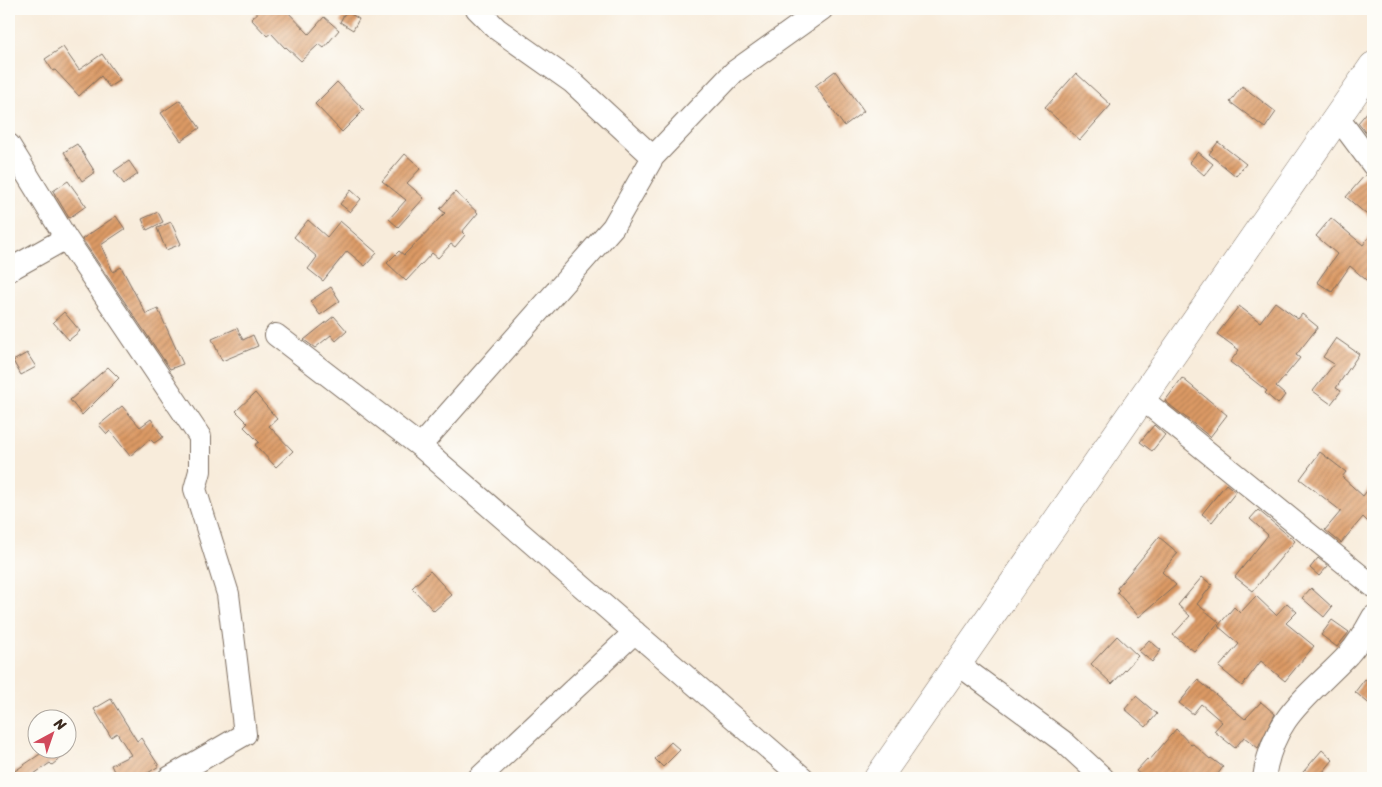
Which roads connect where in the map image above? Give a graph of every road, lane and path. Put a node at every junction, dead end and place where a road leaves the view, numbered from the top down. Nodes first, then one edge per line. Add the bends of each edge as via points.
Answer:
1 (476, 9) edge
2 (822, 9) edge
3 (1373, 66) edge
4 (1338, 118) junction
5 (9, 145) edge
6 (653, 157) junction
7 (1373, 165) edge
8 (66, 238) junction
9 (9, 270) edge
10 (276, 335) dead end
11 (1142, 399) junction
12 (420, 446) junction
13 (1373, 586) edge
14 (1373, 617) edge
15 (634, 632) junction
16 (958, 664) junction
17 (169, 778) edge
18 (479, 778) edge
19 (803, 778) edge
20 (878, 778) edge
21 (1103, 778) edge
22 (1264, 778) edge

1 - 6 street via 497,29 572,82
2 - 6 street via 734,72
3 - 4 main road
4 - 7 street
4 - 11 main road
5 - 8 street
6 - 12 street via 613,227
8 - 9 street
8 - 17 street via 200,437 200,471 195,489 228,594 245,734
10 - 12 street
11 - 13 street
11 - 16 main road
12 - 15 street
14 - 22 street via 1348,655 1287,715 1269,751
15 - 18 street
15 - 19 street
16 - 20 main road
16 - 21 street via 1066,743

